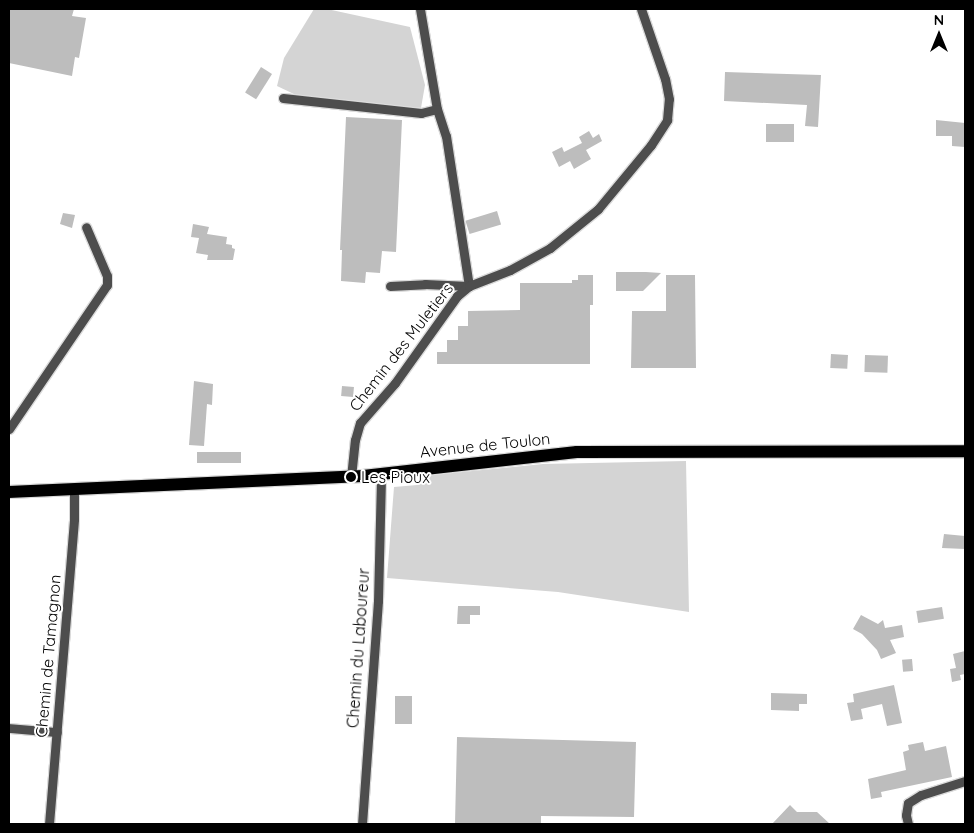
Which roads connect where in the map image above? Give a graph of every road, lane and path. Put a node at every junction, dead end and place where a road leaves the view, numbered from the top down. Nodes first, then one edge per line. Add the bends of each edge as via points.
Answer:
1 (420, 9) edge
2 (641, 9) edge
3 (283, 98) dead end
4 (437, 109) junction
5 (86, 227) dead end
6 (390, 286) dead end
7 (469, 286) junction
8 (9, 429) edge
9 (965, 451) edge
10 (380, 474) junction
11 (351, 477) junction
12 (74, 489) junction
13 (9, 492) edge
14 (9, 728) edge
15 (57, 732) junction
16 (965, 781) edge
17 (49, 824) edge
18 (362, 824) edge
19 (908, 824) edge

1 - 4 street
2 - 7 street, Chemin des Muletiers via 665,78 669,99 667,120 651,145 598,209 550,248 510,270
3 - 4 street via 421,113
4 - 7 street via 446,136
5 - 8 street via 107,276 107,285
6 - 7 street
7 - 11 street, Chemin des Muletiers via 457,296 395,383 360,423
9 - 10 main road, Avenue de Toulon via 577,452
10 - 11 main road, Avenue de Toulon
10 - 18 street, Chemin du Laboureur via 378,601
11 - 12 main road, Avenue de Toulon
12 - 13 main road, Avenue de Toulon
12 - 15 street, Chemin de Tamagnon
14 - 15 street
15 - 17 street, Chemin de Tamagnon
16 - 19 street via 921,795 908,803

